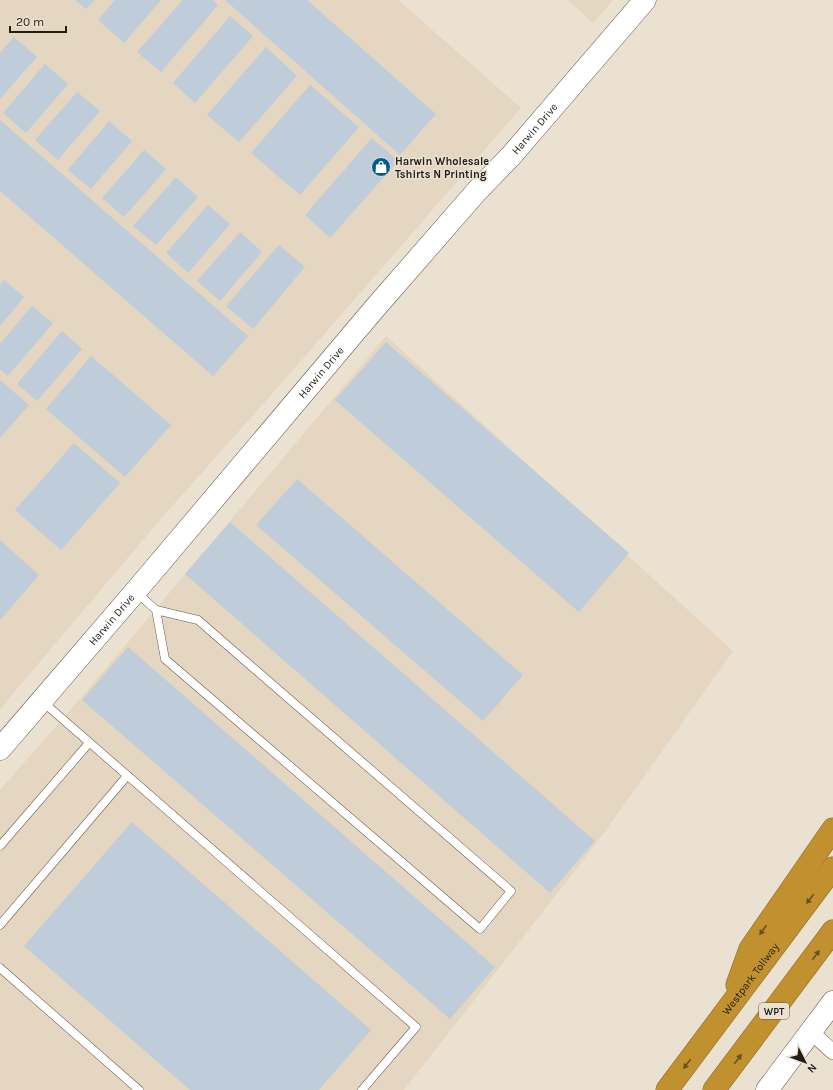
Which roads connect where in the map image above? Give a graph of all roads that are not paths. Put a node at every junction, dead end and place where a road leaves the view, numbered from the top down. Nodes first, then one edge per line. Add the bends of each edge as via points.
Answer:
1 (646, 0) edge
2 (135, 592) junction
3 (156, 610) junction
4 (42, 701) junction
5 (89, 743) junction
6 (0, 749) edge
7 (127, 776) junction
8 (833, 829) edge
9 (0, 846) edge
10 (833, 868) edge
11 (0, 925) edge
12 (833, 931) edge
13 (0, 968) edge
14 (833, 1002) edge
15 (727, 1010) junction
16 (811, 1032) junction
17 (833, 1052) edge
18 (772, 1088) edge
19 (139, 1090) edge
20 (362, 1090) edge
21 (667, 1090) edge
22 (714, 1090) edge

1 - 2 main road, Harwin Drive via 385,296
2 - 3 lane
2 - 4 main road, Harwin Drive
3 - 3 lane via 165,660 480,929 511,891 198,620
4 - 5 lane
4 - 6 main road, Harwin Drive
5 - 7 lane
5 - 9 lane
7 - 11 lane
7 - 20 lane via 416,1027
8 -> 15 highway via 750,948
10 -> 15 highway, Westpark Tollway
22 -> 12 highway, WPT
13 - 19 lane
14 - 16 main road
15 -> 21 highway, Westpark Tollway
16 - 17 street
16 - 18 main road

